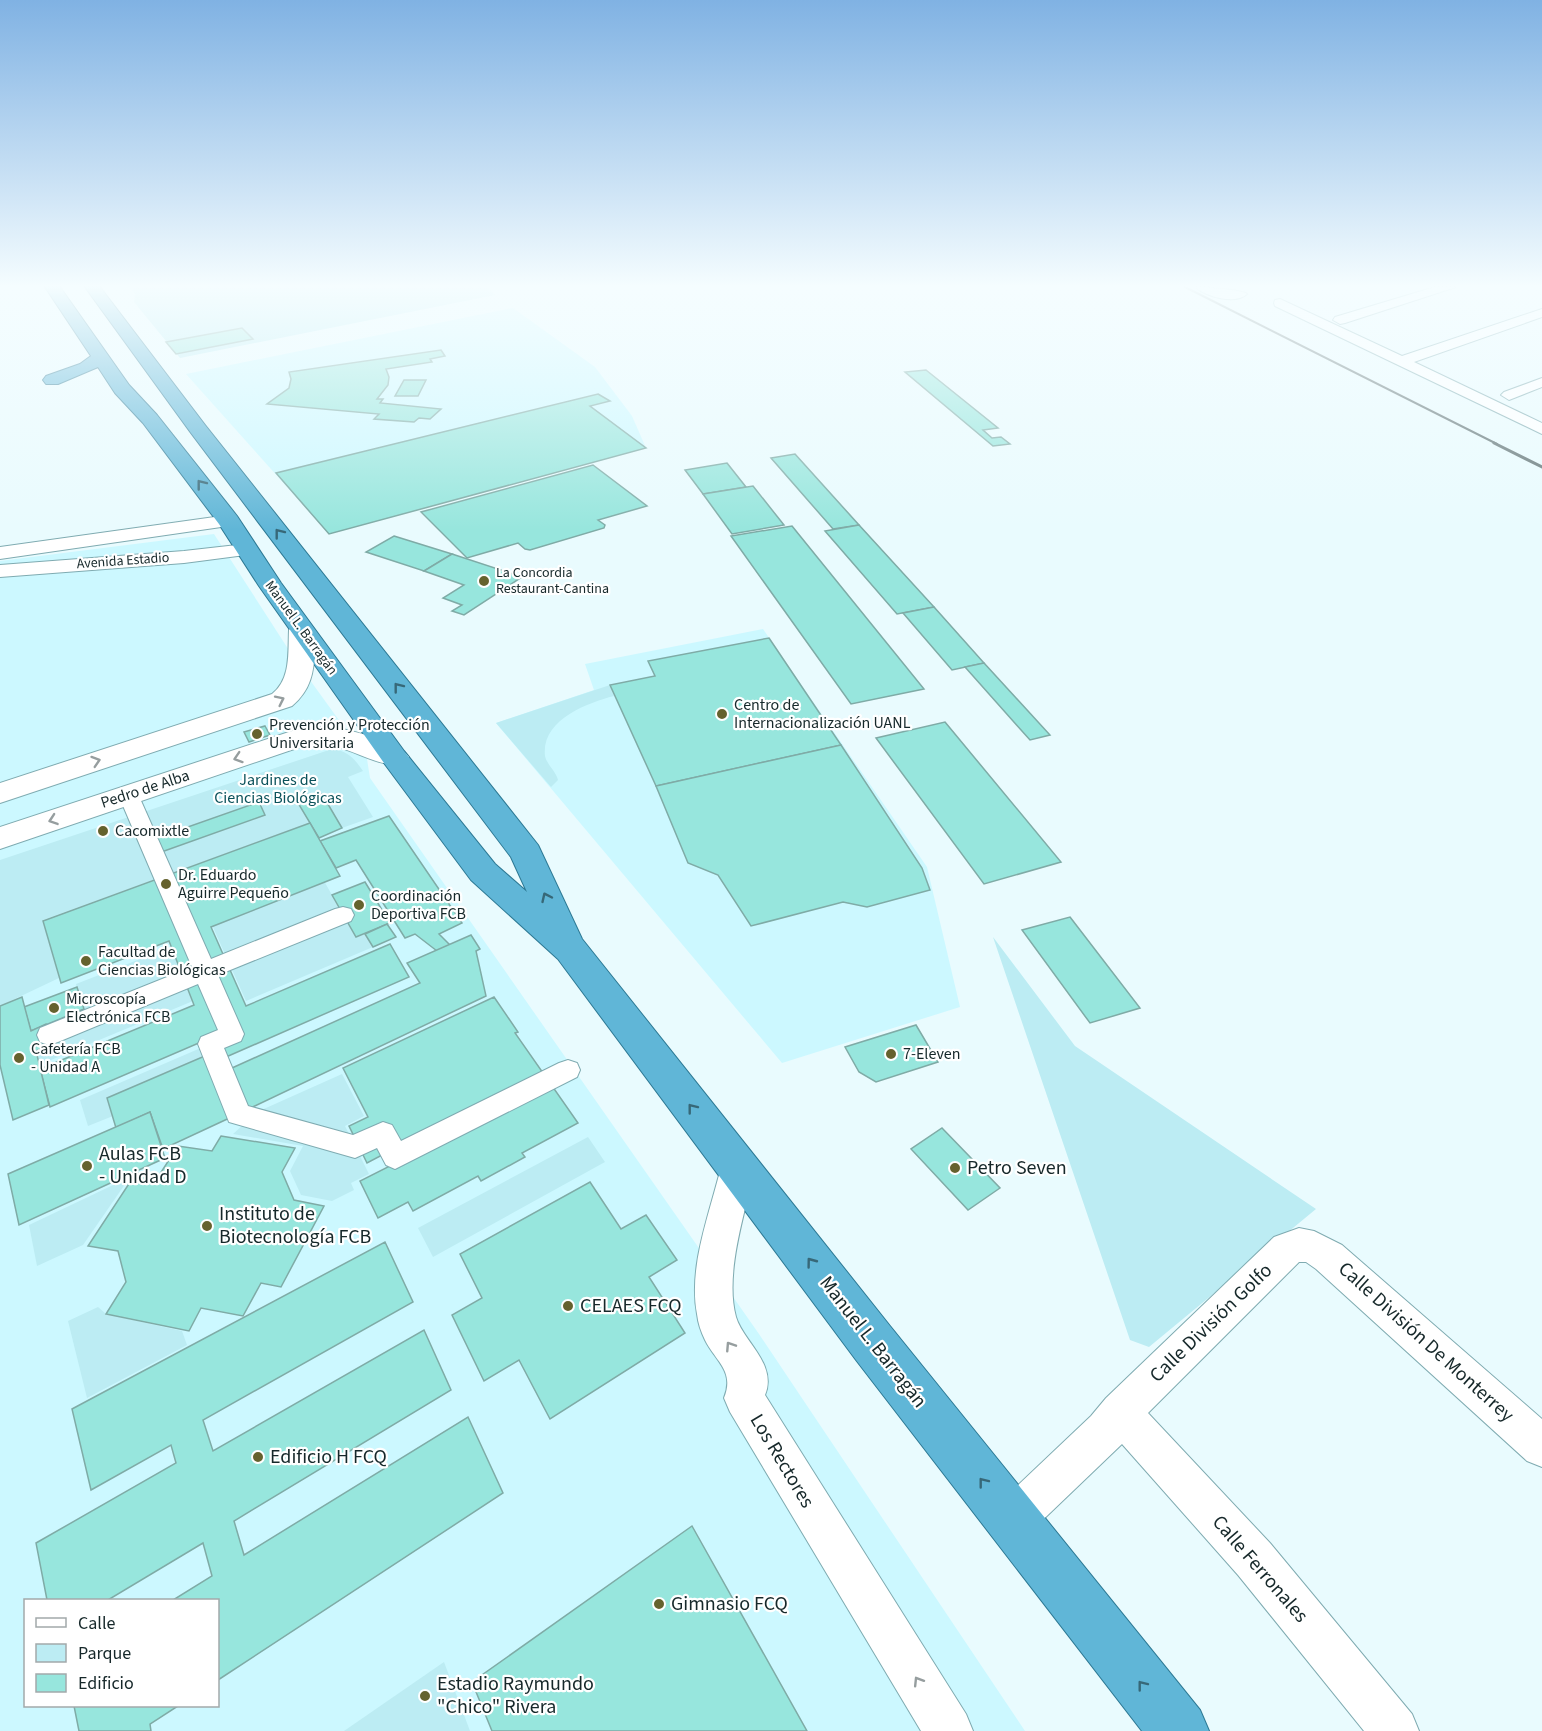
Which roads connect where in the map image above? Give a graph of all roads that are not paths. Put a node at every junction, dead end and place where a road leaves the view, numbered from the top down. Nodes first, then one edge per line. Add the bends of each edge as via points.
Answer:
1 (84, 368) edge
2 (107, 368) edge
3 (126, 368) edge
4 (152, 368) edge
5 (1416, 368) edge
6 (52, 380) dead end
7 (1542, 382) edge
8 (1509, 395) dead end
9 (150, 419) junction
10 (1542, 429) edge
11 (237, 536) junction
12 (0, 553) edge
13 (0, 571) edge
14 (302, 630) junction
15 (394, 757) junction
16 (0, 793) edge
17 (128, 794) junction
18 (0, 838) edge
19 (343, 915) dead end
20 (571, 950) junction
21 (205, 971) junction
22 (49, 1035) dead end
23 (568, 1070) dead end
24 (738, 1167) junction
25 (1306, 1243) joint
26 (1120, 1412) junction
27 (1542, 1446) edge
28 (1012, 1520) junction
29 (949, 1731) edge
30 (1179, 1731) edge
31 (1395, 1731) edge

1 - 6 highway
2 - 9 highway, Manuel L. Barragán
3 - 9 highway via 153,406
20 -> 4 highway, Manuel L. Barragán via 526,853
5 - 10 street
7 - 8 street
11 -> 9 highway, Manuel L. Barragán
11 - 12 street
11 - 13 street, Avenida Estadio via 201,556
11 - 14 highway, Manuel L. Barragán
14 - 15 highway, Manuel L. Barragán
16 -> 14 street via 282,700 295,690 299,679
15 -> 17 street, Pedro de Alba via 337,735 313,735
15 - 20 highway, Manuel L. Barragán via 483,872
17 -> 18 street, Pedro de Alba
17 - 21 street
19 - 21 street
24 -> 20 highway, Manuel L. Barragán
21 - 22 street
21 - 23 street via 232,1034 210,1044 238,1114 355,1147 383,1133 394,1157
28 -> 24 highway, Manuel L. Barragán
29 -> 24 street, Los Rectores via 744,1398 750,1386 748,1374 719,1328 713,1282
25 - 26 street, Calle División Golfo via 1287,1248
25 - 27 street, Calle División De Monterrey via 1329,1257
26 - 28 street, Calle División Golfo via 1106,1431
26 - 31 street, Calle Ferronales via 1254,1558
30 -> 28 highway, Manuel L. Barragán

